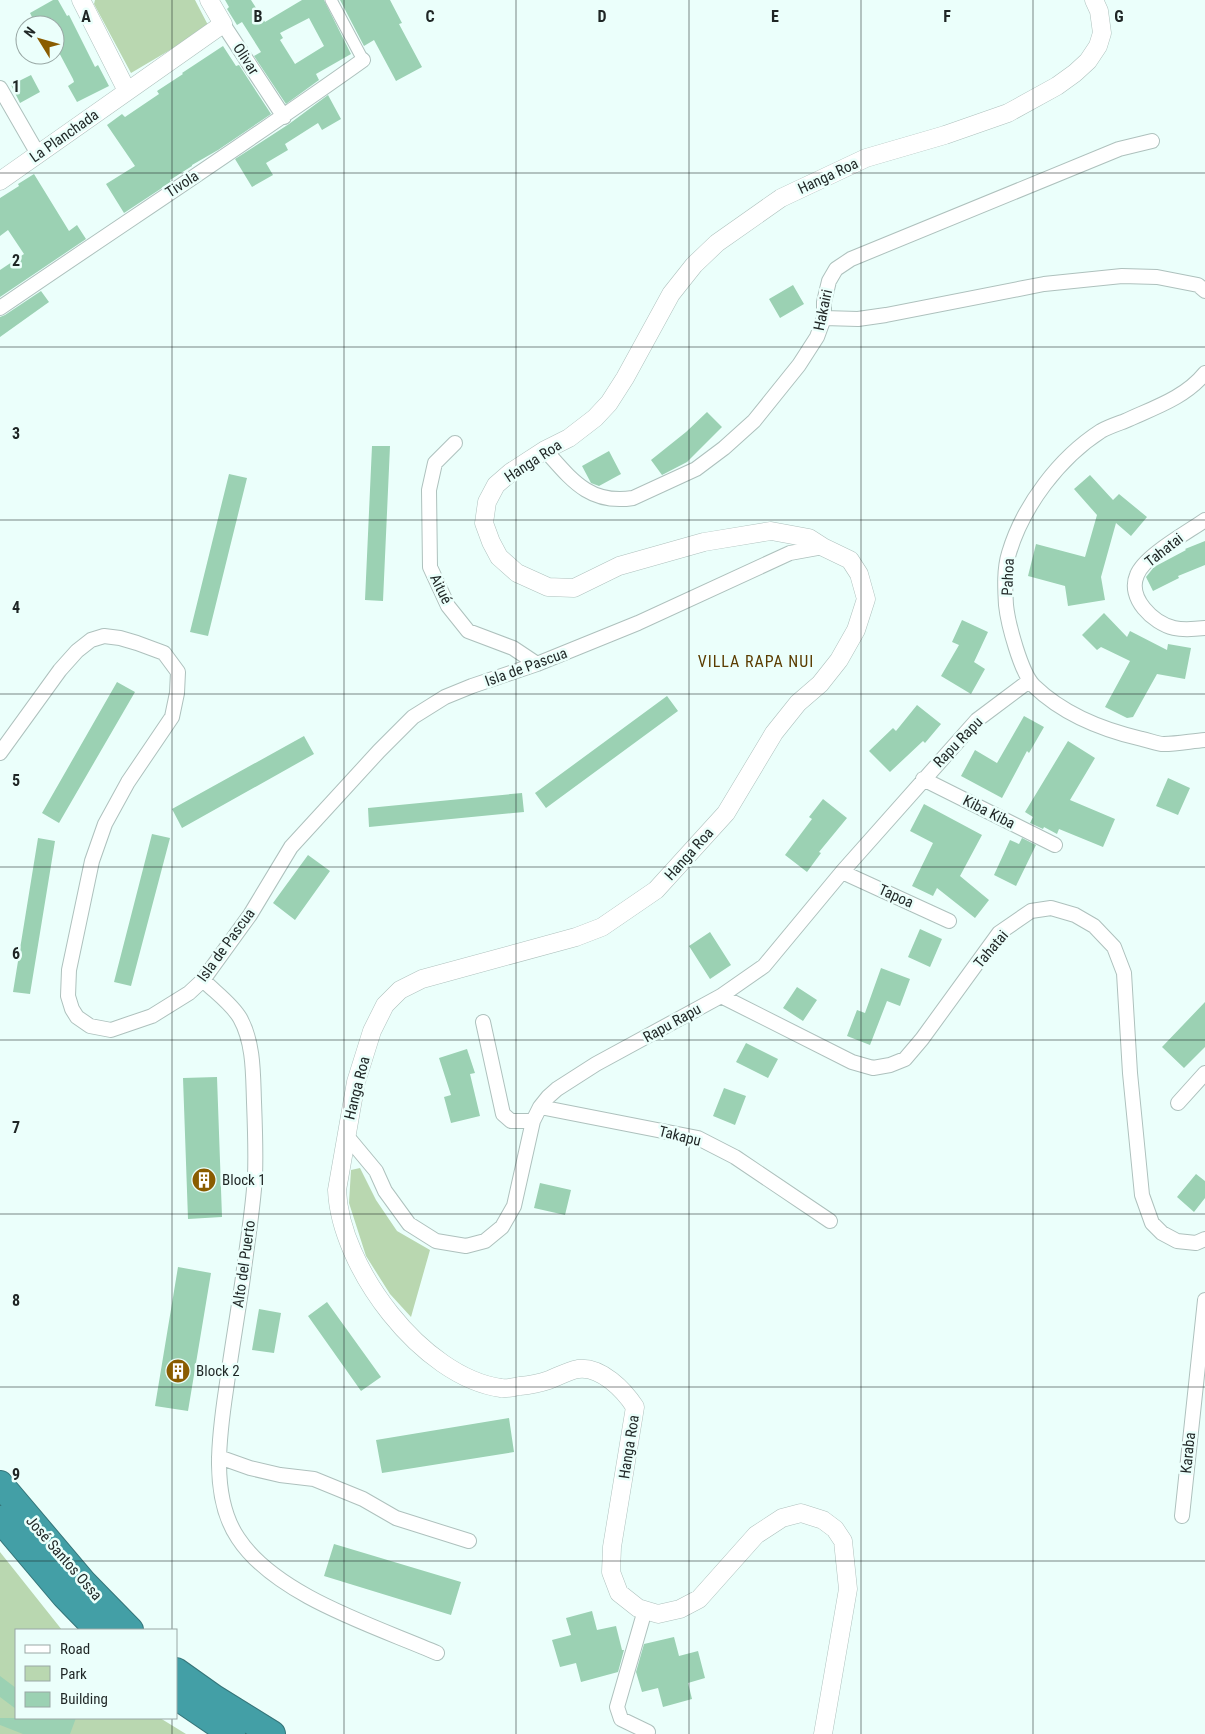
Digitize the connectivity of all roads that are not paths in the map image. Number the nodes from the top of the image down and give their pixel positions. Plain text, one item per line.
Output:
1 (81, 0) edge
2 (209, 0) edge
3 (331, 0) edge
4 (1094, 0) edge
5 (223, 24) junction
6 (363, 60) joint
7 (0, 88) edge
8 (127, 91) junction
9 (284, 117) junction
10 (1152, 141) dead end
11 (38, 154) junction
12 (0, 181) edge
13 (1205, 291) edge
14 (0, 308) edge
15 (824, 318) junction
16 (1205, 373) edge
17 (455, 443) dead end
18 (545, 450) junction
19 (1205, 520) edge
20 (823, 547) junction
21 (1205, 628) edge
22 (537, 664) junction
23 (1029, 681) junction
24 (1205, 740) edge
25 (0, 753) edge
26 (923, 779) junction
27 (1055, 846) dead end
28 (842, 872) junction
29 (949, 921) dead end
30 (203, 980) junction
31 (721, 996) junction
32 (483, 1022) dead end
33 (1205, 1073) edge
34 (1178, 1103) dead end
35 (540, 1107) junction
36 (533, 1121) junction
37 (346, 1135) junction
38 (830, 1221) dead end
39 (1205, 1239) edge
40 (1205, 1300) edge
41 (219, 1457) junction
42 (0, 1484) edge
43 (1182, 1516) dead end
44 (0, 1519) edge
45 (469, 1541) dead end
46 (645, 1610) junction
47 (97, 1629) edge
48 (129, 1629) edge
49 (437, 1654) dead end
50 (178, 1672) edge
51 (178, 1697) edge
52 (648, 1732) dead end
53 (232, 1734) edge
54 (272, 1734) edge
55 (823, 1734) edge

1 - 8 street
2 - 5 street, Olivar
3 - 6 street
4 - 18 street, Hanga Roa
5 - 8 street, La Planchada
5 - 9 street, Olivar
6 - 9 street, Tivola
7 - 11 street
8 - 11 street, La Planchada
9 - 14 street, Tivola
10 - 15 street, Hakairi
11 - 12 street, La Planchada
13 - 15 street
15 - 18 street, Hakairi
16 - 23 street, Pahoa
17 - 22 street, Aitué
18 - 20 street, Hanga Roa
19 - 21 street, Tahatai
20 - 22 street, Isla de Pascua
20 - 37 street, Hanga Roa
22 - 30 street, Isla de Pascua
23 - 24 street, Pahoa
23 - 26 street, Rapu Rapu
25 - 30 street, Isla de Pascua
26 - 27 street, Kiba Kiba
26 - 28 street, Rapu Rapu
28 - 29 street, Tapoa
28 - 31 street, Rapu Rapu
30 - 41 street, Alto del Puerto
31 - 35 street, Rapu Rapu
31 - 39 street, Tahatai
32 - 36 street
33 - 34 street
35 - 36 street, Rapu Rapu
35 - 38 street, Takapu
36 - 37 street, Rapu Rapu
37 - 46 street, Hanga Roa
40 - 43 street, Karaba
41 - 45 street
41 - 49 street, Alto del Puerto
42 - 48 highway, José Santos Ossa
44 - 47 highway, José Santos Ossa
46 - 52 street
46 - 55 street, Hanga Roa
50 - 54 highway
51 - 53 highway

